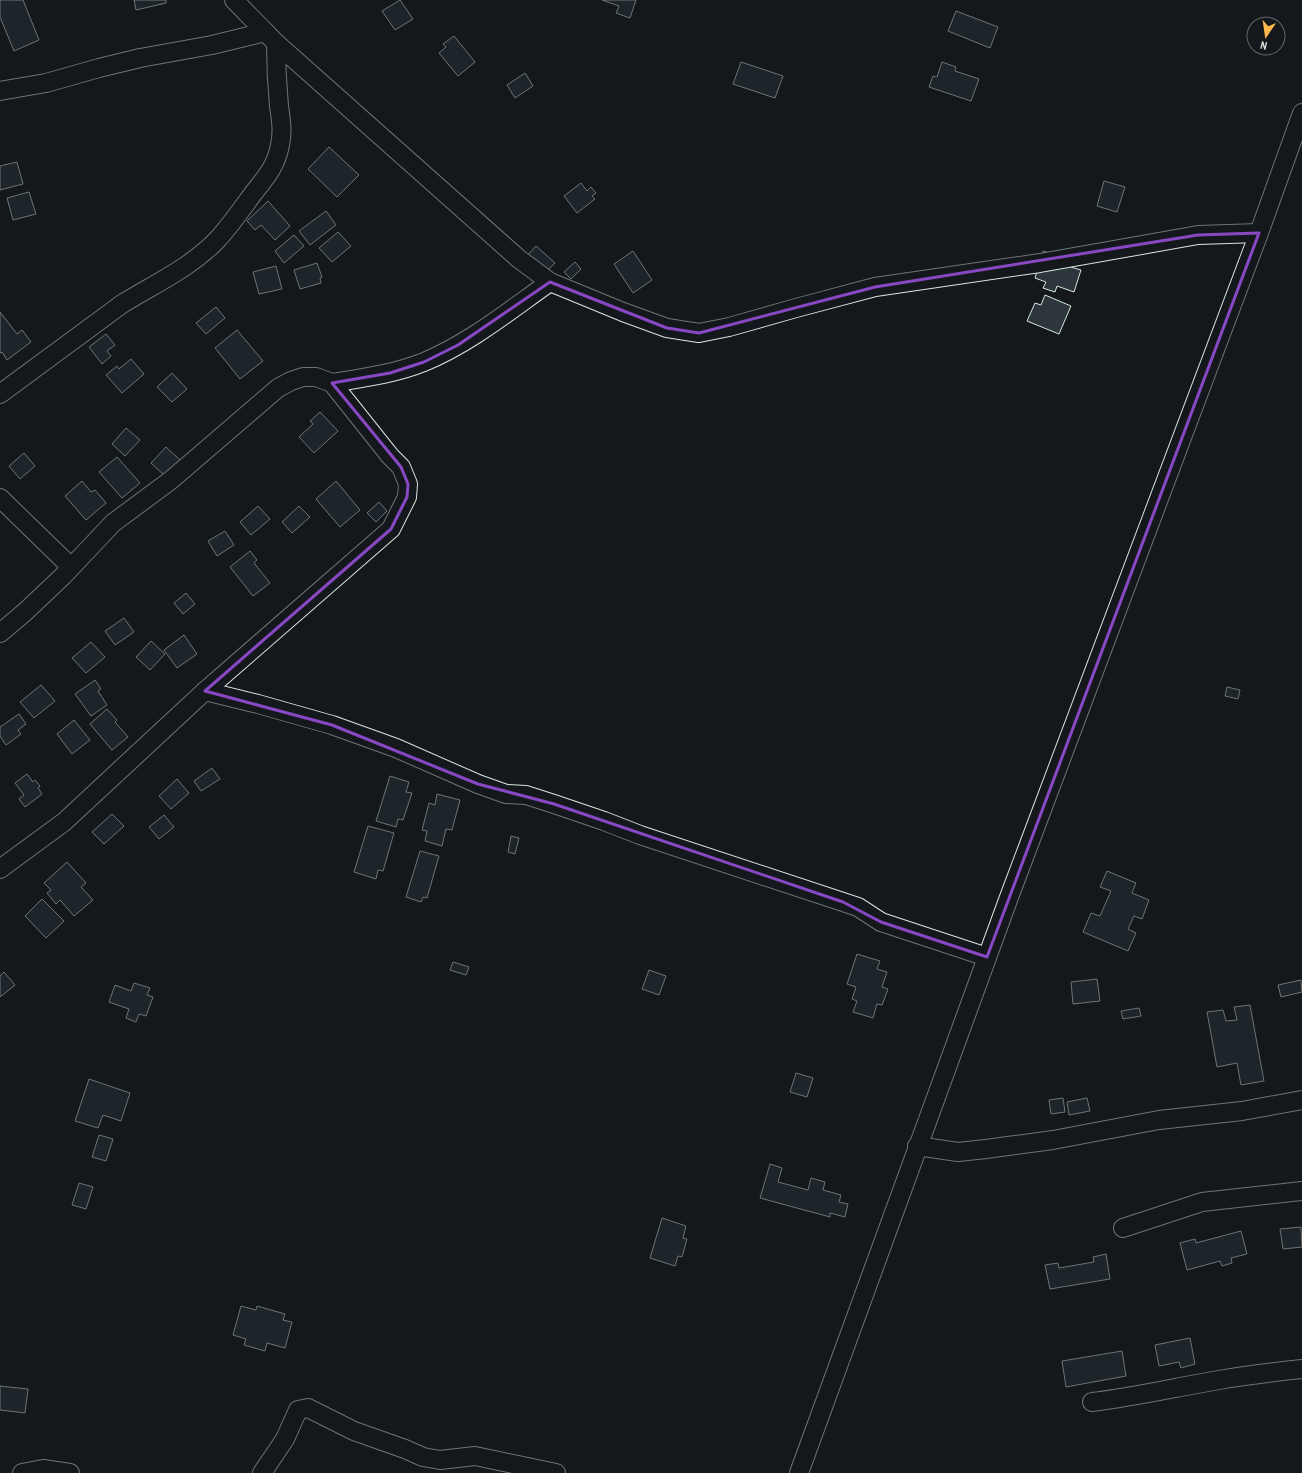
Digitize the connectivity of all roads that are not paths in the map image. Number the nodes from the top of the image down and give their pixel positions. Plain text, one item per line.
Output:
1 (234, 0) edge
2 (270, 37) junction
3 (0, 92) edge
4 (1302, 113) edge
5 (1259, 233) junction
6 (550, 282) junction
7 (332, 383) junction
8 (0, 394) edge
9 (0, 498) edge
10 (71, 566) junction
11 (0, 633) edge
12 (205, 691) junction
13 (2, 862) edge
14 (987, 957) junction
15 (1302, 1100) edge
16 (917, 1146) junction
17 (1302, 1192) edge
18 (1124, 1228) dead end
19 (1302, 1369) edge
20 (1092, 1402) dead end
21 (22, 1473) edge
22 (70, 1473) edge
23 (262, 1473) edge
24 (556, 1473) edge
25 (799, 1473) edge

1 - 2 street
2 - 3 street
2 - 6 street
2 - 8 street
4 - 5 street
5 - 6 street
5 - 14 street
6 - 7 street
7 - 10 street
7 - 12 street
9 - 10 street
10 - 11 street
12 - 13 street
12 - 14 street
14 - 16 street
15 - 16 street
16 - 25 street
17 - 18 street
19 - 20 street
21 - 22 street
23 - 24 street

